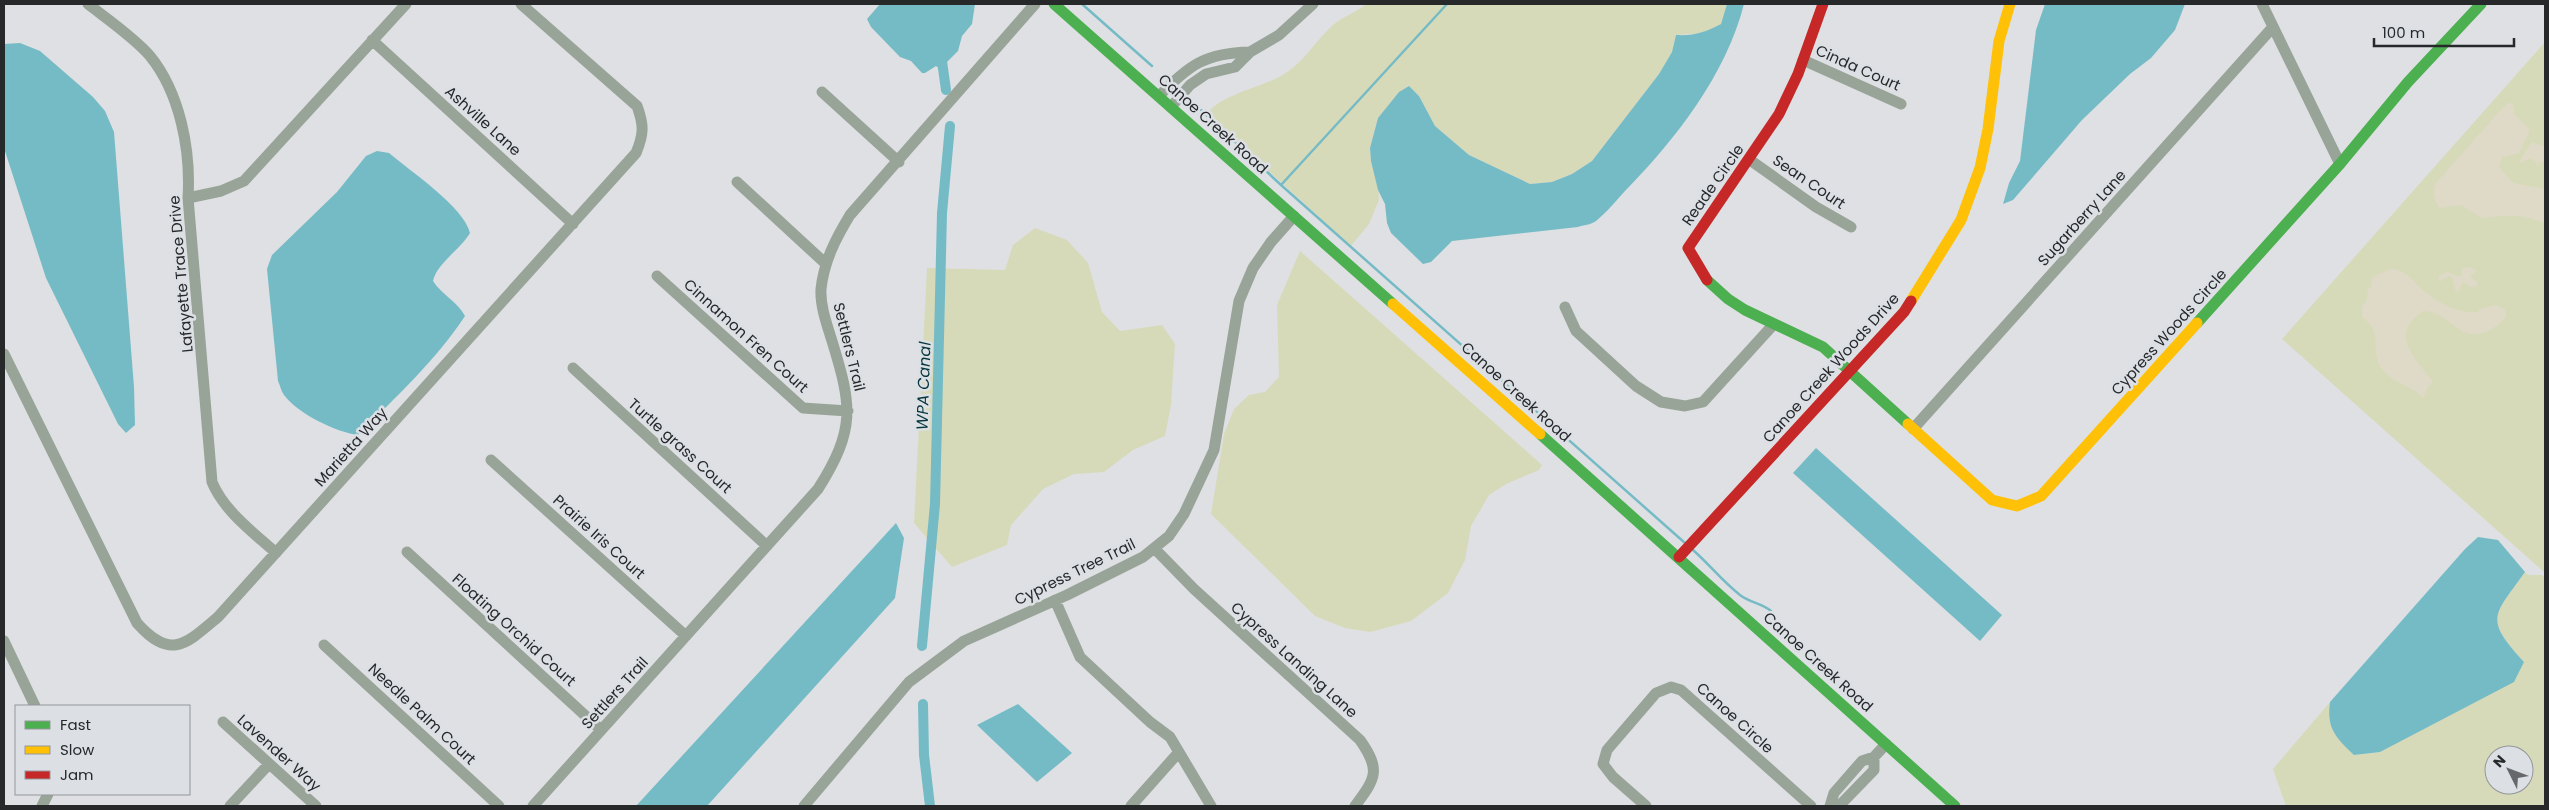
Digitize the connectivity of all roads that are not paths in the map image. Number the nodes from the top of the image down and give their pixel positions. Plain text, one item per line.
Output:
1 (88, 4) edge
2 (406, 4) edge
3 (521, 4) edge
4 (1035, 4) edge
5 (1054, 4) edge
6 (1313, 4) edge
7 (1823, 4) edge
8 (2010, 4) edge
9 (2262, 4) edge
10 (2481, 4) edge
11 (2273, 27) junction
12 (372, 40) junction
13 (1250, 52) junction
14 (1803, 60) junction
15 (822, 92) dead end
16 (1159, 96) junction
17 (1901, 104) dead end
18 (1171, 107) junction
19 (1750, 160) junction
20 (899, 162) junction
21 (2340, 164) junction
22 (737, 182) dead end
23 (188, 198) junction
24 (1294, 216) junction
25 (573, 224) junction
26 (1851, 227) dead end
27 (826, 264) junction
28 (658, 276) dead end
29 (1565, 307) dead end
30 (1773, 325) junction
31 (4, 354) edge
32 (573, 368) dead end
33 (1851, 371) junction
34 (848, 411) junction
35 (1913, 429) junction
36 (492, 460) dead end
37 (767, 546) junction
38 (1154, 548) junction
39 (406, 552) dead end
40 (276, 553) junction
41 (1680, 557) junction
42 (1055, 600) junction
43 (686, 636) junction
44 (4, 641) edge
45 (324, 645) dead end
46 (35, 705) edge
47 (223, 722) dead end
48 (601, 730) junction
49 (1886, 744) junction
50 (1180, 752) junction
51 (268, 764) junction
52 (230, 806) edge
53 (316, 806) edge
54 (499, 806) edge
55 (533, 806) edge
56 (805, 806) edge
57 (1131, 806) edge
58 (1211, 806) edge
59 (1355, 806) edge
60 (1646, 806) edge
61 (1811, 806) edge
62 (1831, 806) edge
63 (1955, 806) edge

1 - 23 street, Lafayette Trace Drive
2 - 12 street
3 - 25 street, Marietta Way
4 - 20 street, Settlers Trail
5 - 16 street, Canoe Creek Road
6 - 13 street
7 - 14 street, Reade Circle
8 - 33 street, Canoe Creek Woods Drive
9 - 11 street
10 - 21 street, Cypress Woods Circle
11 - 21 street
11 - 35 street, Sugarberry Lane
12 - 23 street
12 - 25 street, Ashville Lane
13 - 16 street
13 - 18 street
14 - 17 street, Cinda Court
14 - 19 street, Reade Circle
15 - 20 street
16 - 18 street, Canoe Creek Road
18 - 24 street, Canoe Creek Road
19 - 26 street, Sean Court
19 - 30 street, Reade Circle
20 - 27 street, Settlers Trail
21 - 35 street, Cypress Woods Circle
22 - 27 street
23 - 40 street, Lafayette Trace Drive
24 - 38 street, Cypress Tree Trail
24 - 41 street, Canoe Creek Road
25 - 40 street, Marietta Way
27 - 34 street, Settlers Trail
28 - 34 street, Cinnamon Fren Court
29 - 30 street
30 - 33 street, Reade Circle
31 - 40 street, Marietta Way
32 - 37 street, Turtle grass Court
33 - 35 street, Cypress Woods Circle
33 - 41 street, Canoe Creek Woods Drive
34 - 37 street, Settlers Trail
36 - 43 street, Prairie Iris Court
37 - 43 street, Settlers Trail
38 - 42 street, Cypress Tree Trail
38 - 59 street, Cypress Landing Lane
39 - 48 street, Floating Orchid Court
41 - 49 street, Canoe Creek Road
42 - 50 street
42 - 56 street, Cypress Tree Trail
43 - 48 street, Settlers Trail
44 - 46 street
45 - 54 street, Needle Palm Court
47 - 51 street, Lavender Way
48 - 55 street, Settlers Trail
49 - 62 street
49 - 63 street, Canoe Creek Road
50 - 57 street
50 - 58 street
51 - 52 street
51 - 53 street, Lavender Way
60 - 61 street, Canoe Circle

